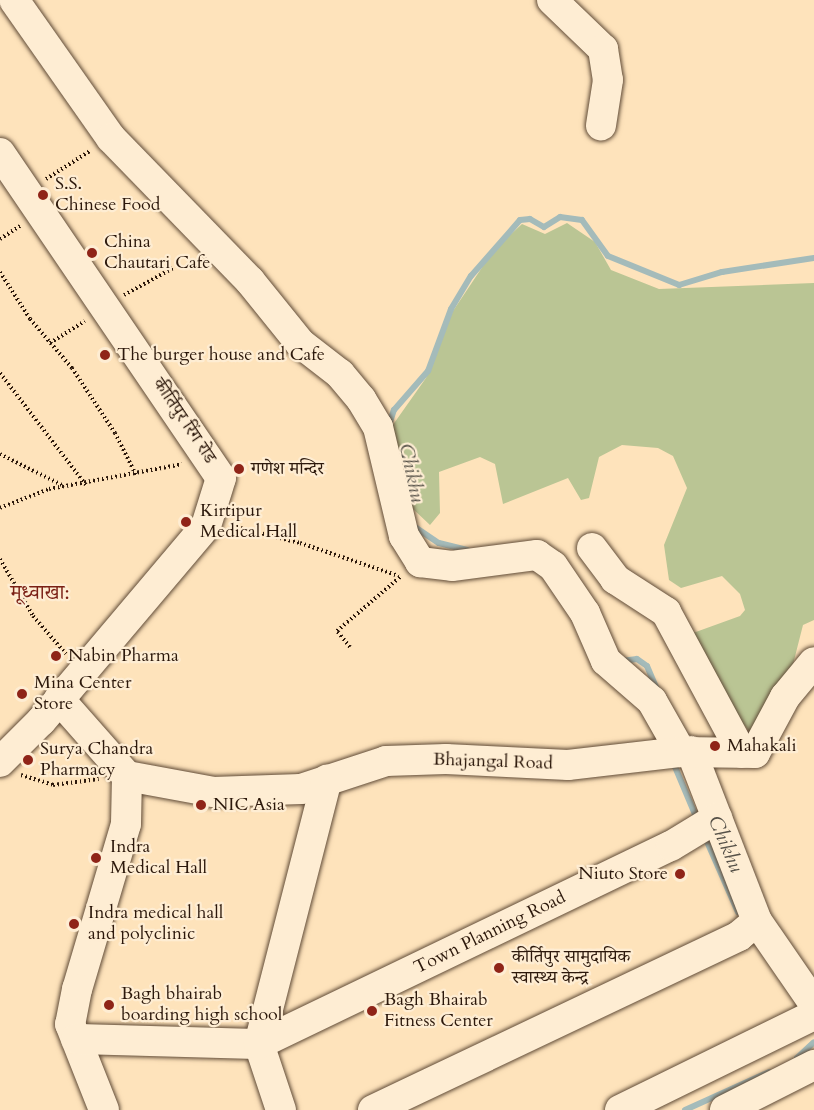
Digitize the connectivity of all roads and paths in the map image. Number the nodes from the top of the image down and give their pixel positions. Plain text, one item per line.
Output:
1 (14, 0) edge
2 (552, 0) edge
3 (601, 125) dead end
4 (111, 138) junction
5 (0, 153) edge
6 (27, 191) junction
7 (173, 268) dead end
8 (0, 272) edge
9 (106, 307) junction
10 (50, 343) junction
11 (0, 373) edge
12 (0, 454) edge
13 (209, 456) junction
14 (136, 475) junction
15 (86, 484) junction
16 (66, 487) junction
17 (0, 508) edge
18 (208, 519) junction
19 (592, 548) dead end
20 (0, 559) edge
21 (410, 569) junction
22 (350, 647) dead end
23 (814, 662) edge
24 (80, 671) junction
25 (60, 699) junction
26 (686, 752) junction
27 (742, 753) junction
28 (5, 767) edge
29 (127, 776) junction
30 (327, 780) junction
31 (717, 818) junction
32 (757, 921) junction
33 (814, 1004) edge
34 (814, 1016) edge
35 (76, 1040) junction
36 (259, 1044) junction
37 (814, 1065) edge
38 (104, 1110) edge
39 (281, 1110) edge
40 (373, 1110) edge
41 (620, 1110) edge
42 (725, 1110) edge

1 - 4 street
2 - 3 street
4 - 6 path
4 - 21 street
5 - 6 street, कीर्तिपुर रिंग रोड
6 - 9 street, कीर्तिपुर रिंग रोड
7 - 9 path
8 - 10 path
9 - 10 path
9 - 13 street, कीर्तिपुर रिंग रोड
10 - 14 path
11 - 15 path
12 - 16 path
13 - 14 path
13 - 18 street, कीर्तिपुर रिंग रोड
14 - 15 path
15 - 16 path
16 - 17 path
18 - 21 path
18 - 24 street, कीर्तिपुर रिंग रोड
19 - 27 street
20 - 24 path
21 - 22 path
21 - 26 street
23 - 27 street
24 - 25 street, कीर्तिपुर रिंग रोड
25 - 28 street, कीर्तिपुर रिंग रोड
25 - 29 street
26 - 27 street, Bhajangal Road
26 - 30 street, Bhajangal Road
26 - 31 street
28 - 29 path
29 - 30 street, Bhajangal Road
29 - 35 street
30 - 36 street
31 - 32 street
31 - 36 street, Town Planning Road
32 - 33 street
32 - 40 street
34 - 41 street
35 - 36 street
35 - 38 street
36 - 39 street
37 - 42 street

